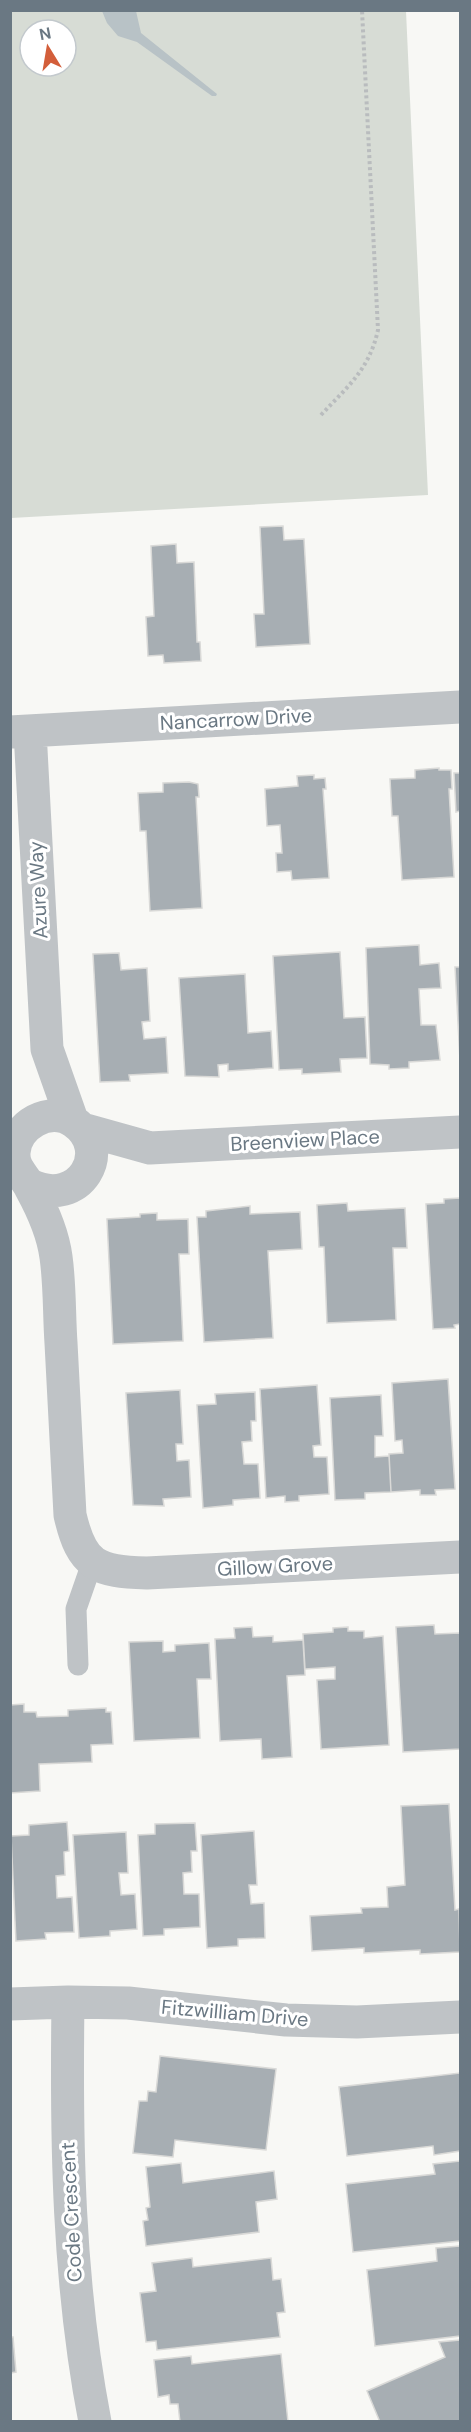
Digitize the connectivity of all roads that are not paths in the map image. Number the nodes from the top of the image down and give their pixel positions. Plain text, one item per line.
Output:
1 (460, 707) edge
2 (20, 731) edge
3 (47, 1049) junction
4 (77, 1124) junction
5 (460, 1132) edge
6 (18, 1136) edge
7 (150, 1148) junction
8 (21, 1178) edge
9 (81, 1180) junction
10 (56, 1255) junction
11 (460, 1557) edge
12 (92, 1563) junction
13 (78, 1665) dead end
14 (68, 2002) junction
15 (10, 2004) edge
16 (460, 2017) edge
17 (95, 2421) edge

1 - 2 street, Nancarrow Drive
2 - 3 street, Azure Way
3 - 4 street, Azure Way
3 - 6 street, Azure Way
4 - 6 street
4 - 7 street, Breenview Place
4 - 9 street
5 - 7 street, Breenview Place
6 - 8 street
7 - 9 street, Breenview Place
8 - 9 street
8 - 10 street
9 - 10 street
10 - 12 street
11 - 12 street, Gillow Grove
12 - 13 lane
14 - 15 street, Fitzwilliam Drive
14 - 16 street, Fitzwilliam Drive
14 - 17 street, Code Crescent

